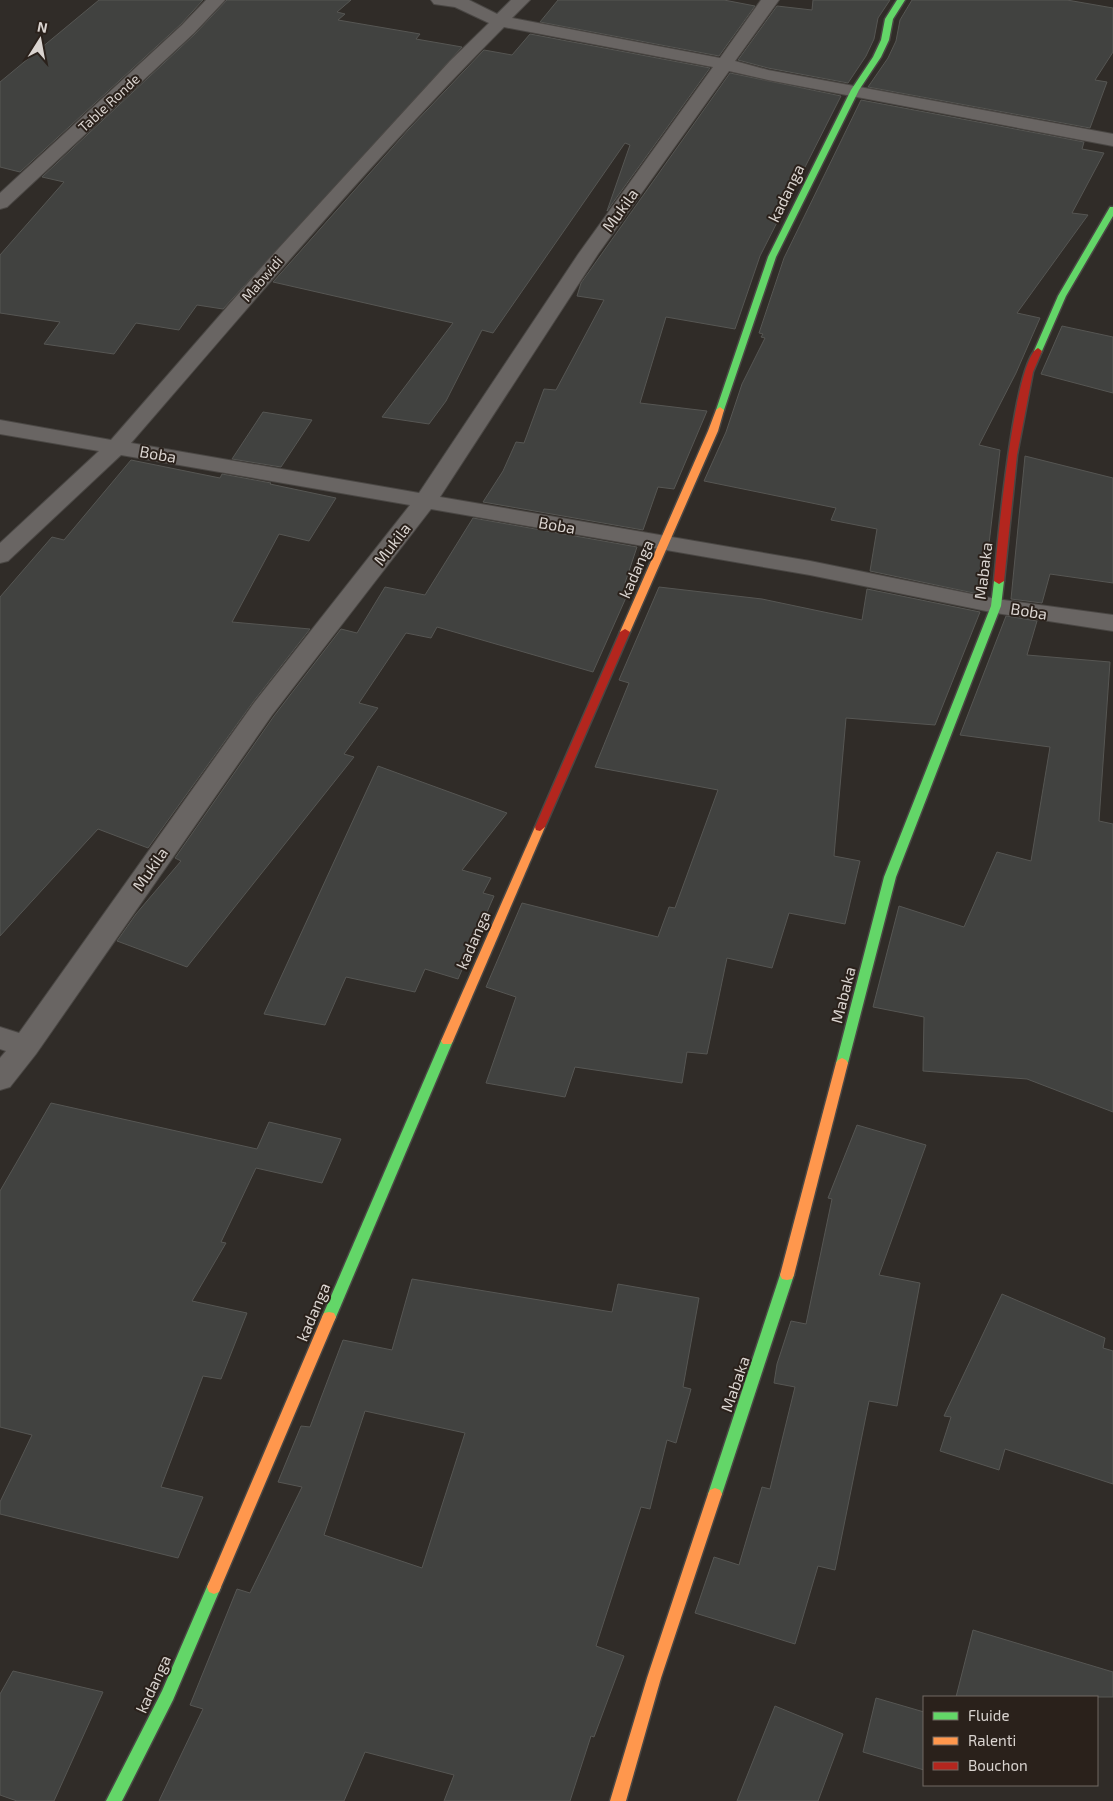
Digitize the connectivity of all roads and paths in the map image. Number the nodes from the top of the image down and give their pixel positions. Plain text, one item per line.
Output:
1 (216, 0) edge
2 (440, 0) edge
3 (521, 0) edge
4 (770, 0) edge
5 (900, 0) edge
6 (499, 21) junction
7 (724, 64) junction
8 (855, 90) junction
9 (1113, 140) edge
10 (0, 204) edge
11 (1113, 209) edge
12 (0, 427) edge
13 (116, 447) junction
14 (424, 502) junction
15 (665, 543) junction
16 (0, 556) edge
17 (996, 606) junction
18 (1113, 624) edge
19 (13, 1042) edge
20 (0, 1078) edge
21 (114, 1801) edge
22 (618, 1801) edge

1 - 10 street, Table Ronde
2 - 6 street
3 - 6 street, Mabwidi
4 - 7 street, Mukila
5 - 8 street, kadanga
6 - 7 street
6 - 13 street, Mabwidi
7 - 8 street
7 - 14 street, Mukila
8 - 9 street
8 - 15 street, kadanga
11 - 17 street, Mabaka
12 - 13 street, Boba
13 - 14 street, Boba
13 - 16 street, Mabwidi
14 - 15 street, Boba
14 - 19 street, Mukila
15 - 17 street, Boba
15 - 21 street, kadanga
17 - 18 street, Boba
17 - 22 street, Mabaka
19 - 20 street, Mukila

